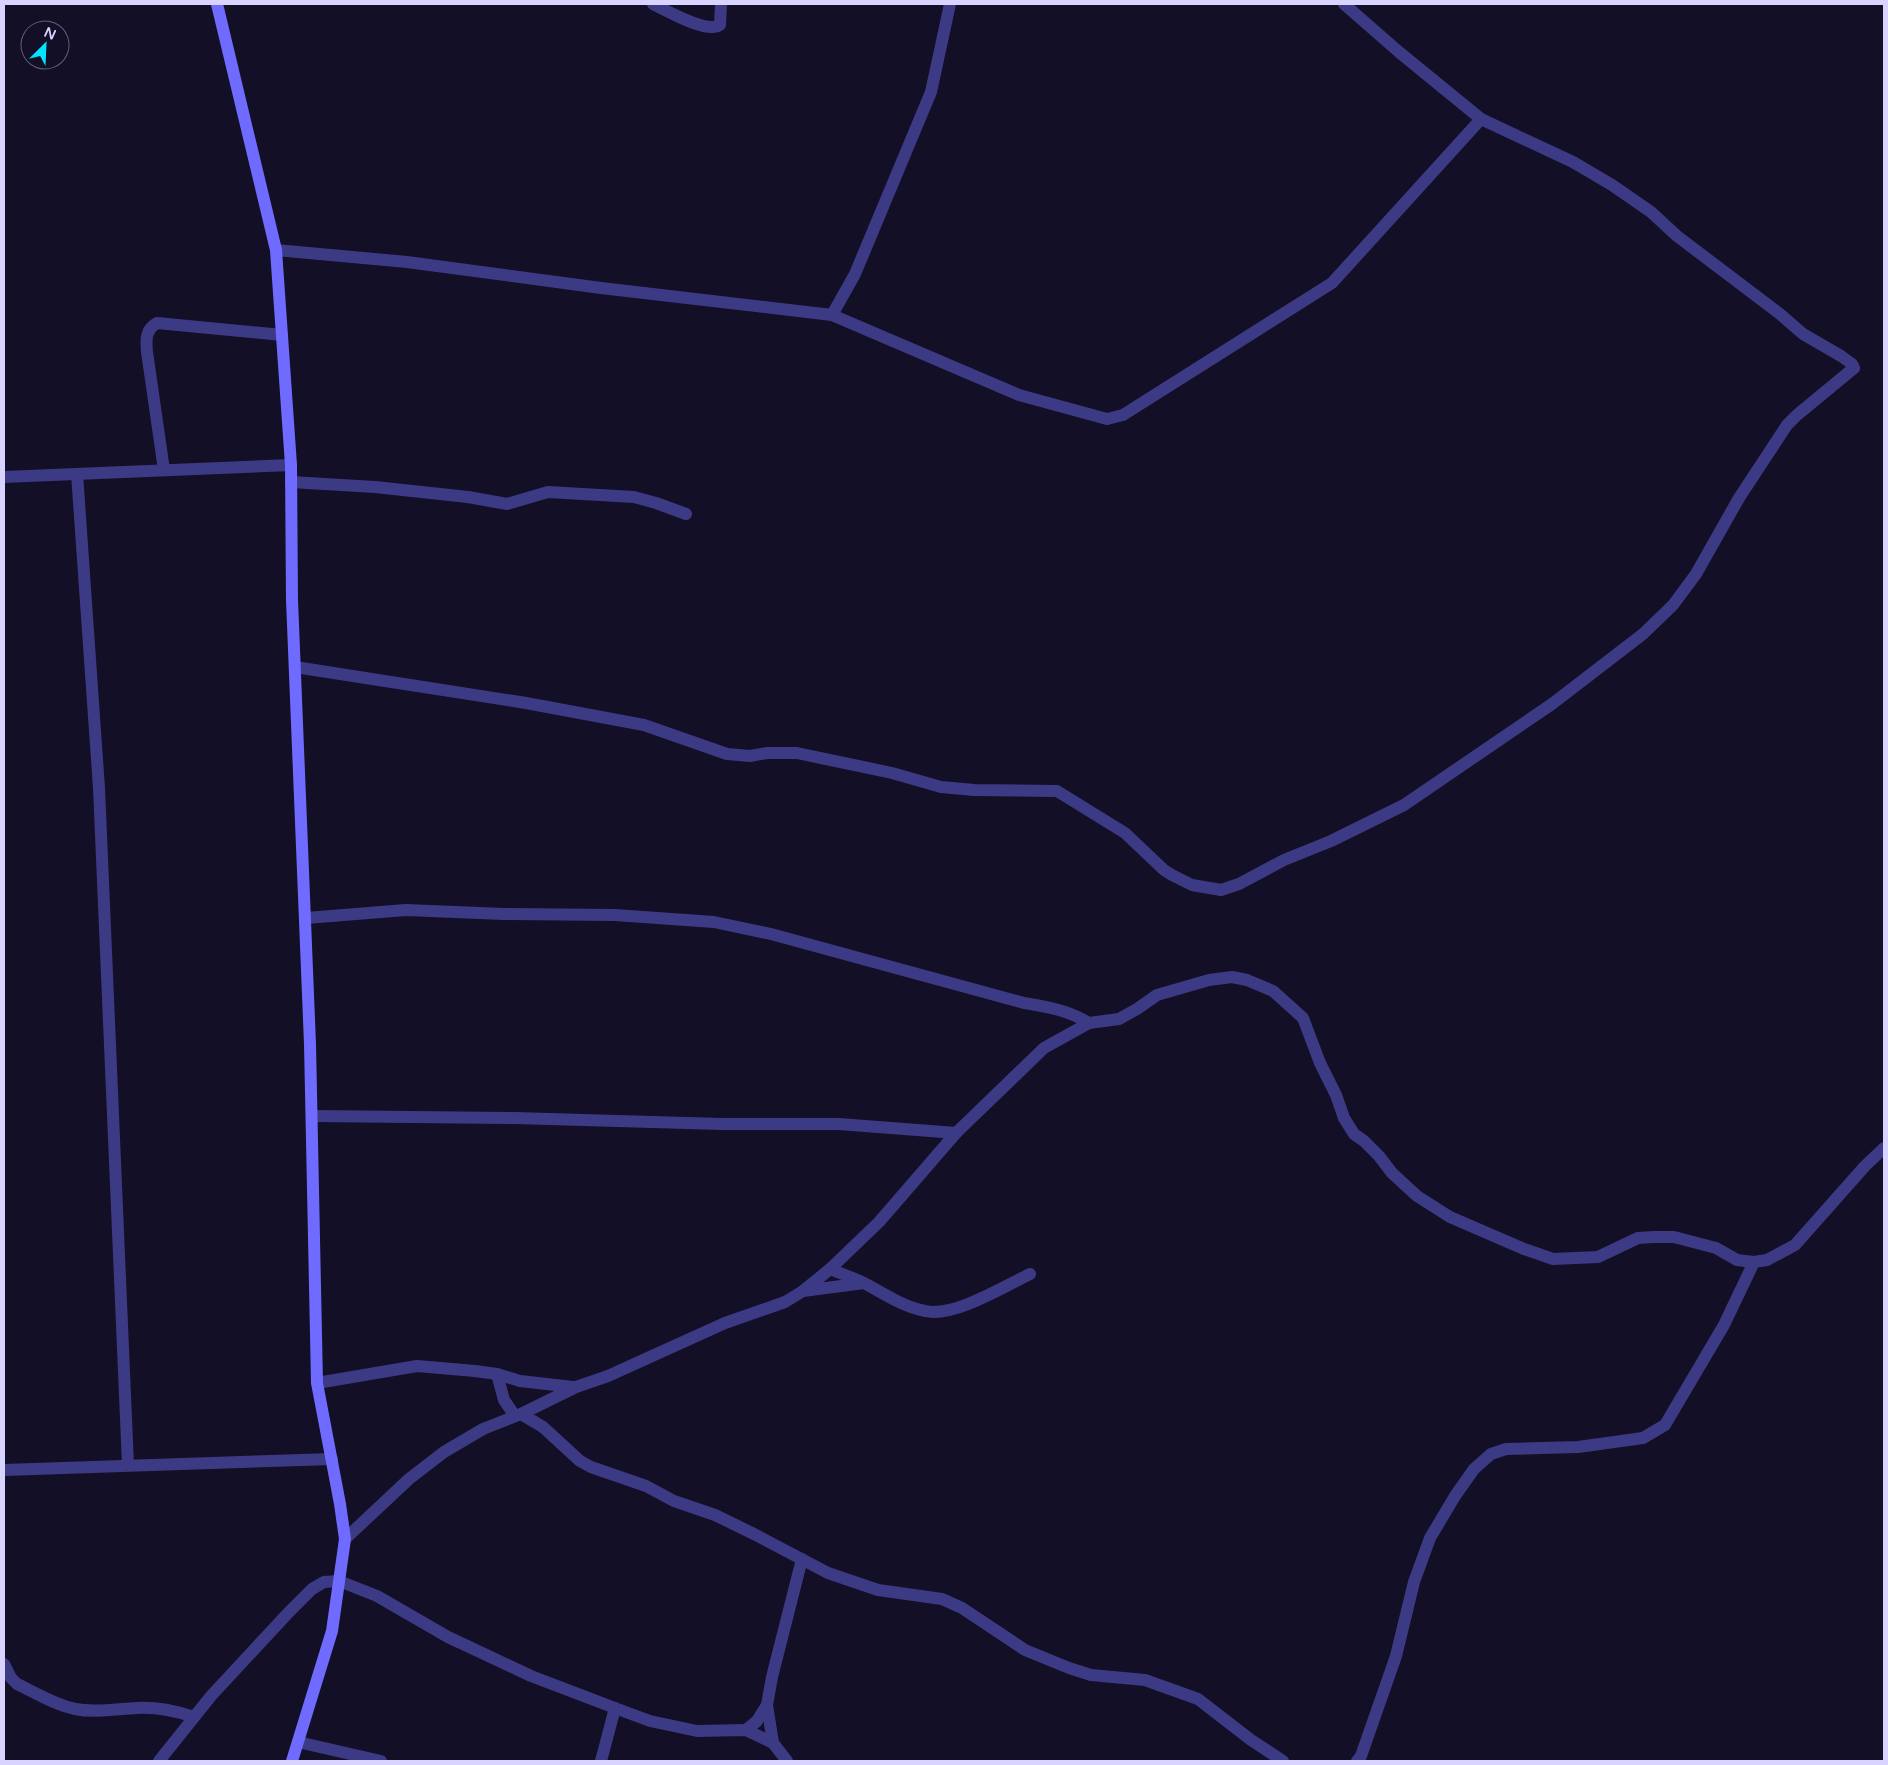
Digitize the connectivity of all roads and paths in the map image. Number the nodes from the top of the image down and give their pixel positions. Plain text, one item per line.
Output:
1 (217, 4) edge
2 (653, 4) edge
3 (721, 4) edge
4 (950, 4) edge
5 (1344, 4) edge
6 (1481, 119) junction
7 (276, 250) junction
8 (832, 315) junction
9 (282, 335) junction
10 (291, 465) junction
11 (164, 470) junction
12 (77, 474) junction
13 (4, 477) edge
14 (291, 482) junction
15 (686, 514) dead end
16 (295, 667) junction
17 (306, 918) junction
18 (1088, 1023) junction
19 (312, 1116) junction
20 (956, 1133) junction
21 (1884, 1148) edge
22 (1754, 1262) junction
23 (830, 1269) junction
24 (1030, 1274) dead end
25 (864, 1283) junction
26 (803, 1291) junction
27 (497, 1374) junction
28 (317, 1383) junction
29 (576, 1387) junction
30 (518, 1415) junction
31 (332, 1459) junction
32 (128, 1465) junction
33 (4, 1470) edge
34 (344, 1539) junction
35 (802, 1559) junction
36 (339, 1581) junction
37 (4, 1664) edge
38 (768, 1706) junction
39 (615, 1708) junction
40 (194, 1717) junction
41 (746, 1730) junction
42 (298, 1742) junction
43 (773, 1744) junction
44 (159, 1761) edge
45 (292, 1761) edge
46 (380, 1761) edge
47 (600, 1761) edge
48 (787, 1761) edge
49 (1283, 1761) edge
50 (1357, 1761) edge

1 - 7 street
2 - 3 street
4 - 8 street
5 - 6 street
6 - 8 street
6 - 16 street
7 - 8 street
7 - 9 street
9 - 10 street
9 - 11 street
10 - 11 street
10 - 14 street
11 - 12 street
12 - 13 street
12 - 32 street
14 - 15 street
14 - 16 street
16 - 17 street
17 - 18 street
17 - 19 street
18 - 20 street
18 - 22 street
19 - 20 street
19 - 28 street
20 - 23 street
21 - 22 street
22 - 50 street
23 - 25 street
23 - 26 street
24 - 25 street
25 - 26 street
26 - 29 street
27 - 28 street
27 - 29 street
27 - 30 street
28 - 31 street
29 - 30 street
30 - 34 street
30 - 35 street
31 - 32 street
31 - 34 street
32 - 33 street
34 - 36 street
35 - 38 street
35 - 49 street
36 - 39 street
36 - 40 street
36 - 42 street
37 - 40 street
38 - 41 street
38 - 43 street
39 - 41 street
39 - 47 street
40 - 44 street
41 - 43 street
42 - 45 street
42 - 46 street
43 - 48 street

